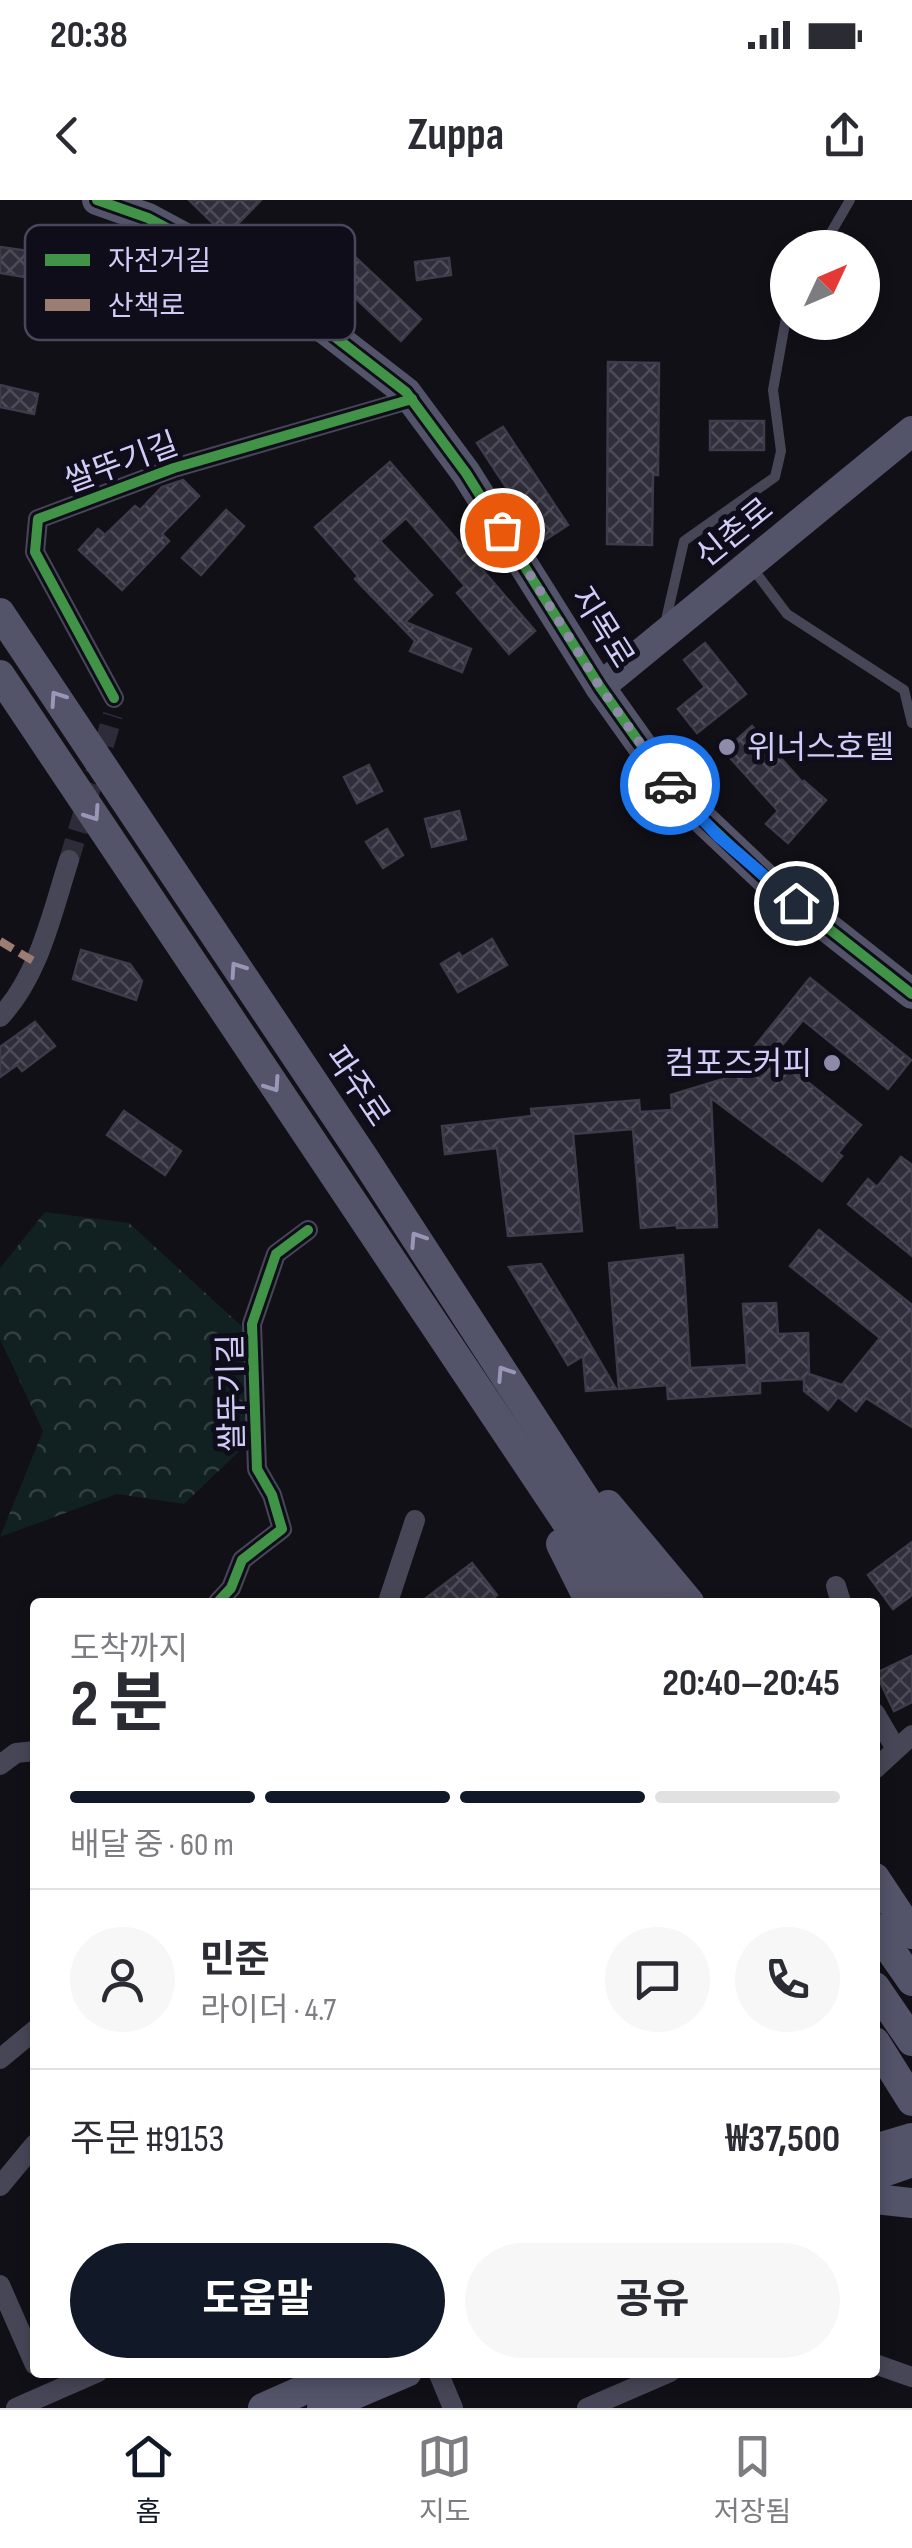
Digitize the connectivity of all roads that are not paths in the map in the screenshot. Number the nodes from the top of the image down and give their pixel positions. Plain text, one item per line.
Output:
1 (97, 200) edge
2 (850, 200) edge
3 (161, 225) edge
4 (832, 230) edge
5 (339, 340) edge
6 (782, 340) edge
7 (412, 399) junction
8 (912, 431) edge
9 (749, 564) junction
10 (0, 614) edge
11 (662, 636) junction
12 (0, 675) edge
13 (600, 687) junction
14 (114, 706) tunnel mouth
15 (912, 722) edge
16 (69, 860) tunnel mouth
17 (912, 994) edge
18 (0, 1018) edge
19 (308, 1230) dead end
20 (530, 1414) junction
21 (514, 1447) junction
22 (415, 1520) dead end
23 (222, 1598) edge
24 (389, 1598) edge
25 (588, 1598) edge
26 (617, 1598) edge
27 (649, 1598) edge
28 (686, 1598) edge
29 (880, 1722) edge
30 (912, 1735) edge
31 (896, 1749) junction
32 (30, 1752) edge
33 (880, 1764) edge
34 (0, 1765) edge
35 (880, 1886) edge
36 (912, 1934) edge
37 (880, 1935) edge
38 (912, 1982) edge
39 (880, 1994) edge
40 (30, 2034) edge
41 (912, 2041) edge
42 (880, 2050) edge
43 (0, 2058) edge
44 (912, 2101) edge
45 (912, 2138) edge
46 (880, 2148) edge
47 (30, 2150) edge
48 (912, 2162) edge
49 (880, 2173) edge
50 (0, 2186) edge
51 (880, 2199) edge
52 (912, 2203) edge
53 (0, 2286) edge
54 (30, 2354) edge
55 (880, 2366) edge
56 (912, 2377) edge
57 (41, 2378) edge
58 (84, 2378) edge
59 (330, 2378) edge
60 (393, 2378) edge
61 (440, 2378) edge
62 (656, 2378) edge
63 (48, 2394) junction
64 (16, 2408) edge
65 (263, 2408) edge
66 (322, 2408) edge
67 (453, 2408) edge
68 (588, 2408) edge

1 - 3 main road, 지목로
2 - 4 lane
5 - 7 main road, 지목로
6 - 11 lane
7 - 13 main road, 지목로
7 - 14 street, 쌀뚜기길
8 - 9 main road, 신촌로
9 - 11 main road, 신촌로
9 - 15 lane
20 -> 10 main road, 파주로
11 - 13 main road, 신촌로
12 -> 21 main road
13 - 17 main road, 지목로
16 - 18 street
19 - 23 street, 쌀뚜기길
20 - 27 main road, 파주로
20 - 28 main road
21 - 25 main road
21 - 26 main road
22 - 24 street
29 - 31 street
30 - 31 street
31 - 33 street
32 - 34 street
35 - 36 main road
37 - 38 main road
39 - 41 main road
40 - 43 street
42 - 44 main road
45 - 46 main road
47 - 50 street
48 - 49 main road
51 - 52 main road
53 - 54 street
55 - 56 street
57 - 63 street
58 - 63 street
59 - 65 main road
60 - 66 main road
61 - 67 street
62 - 68 street
63 - 64 street

